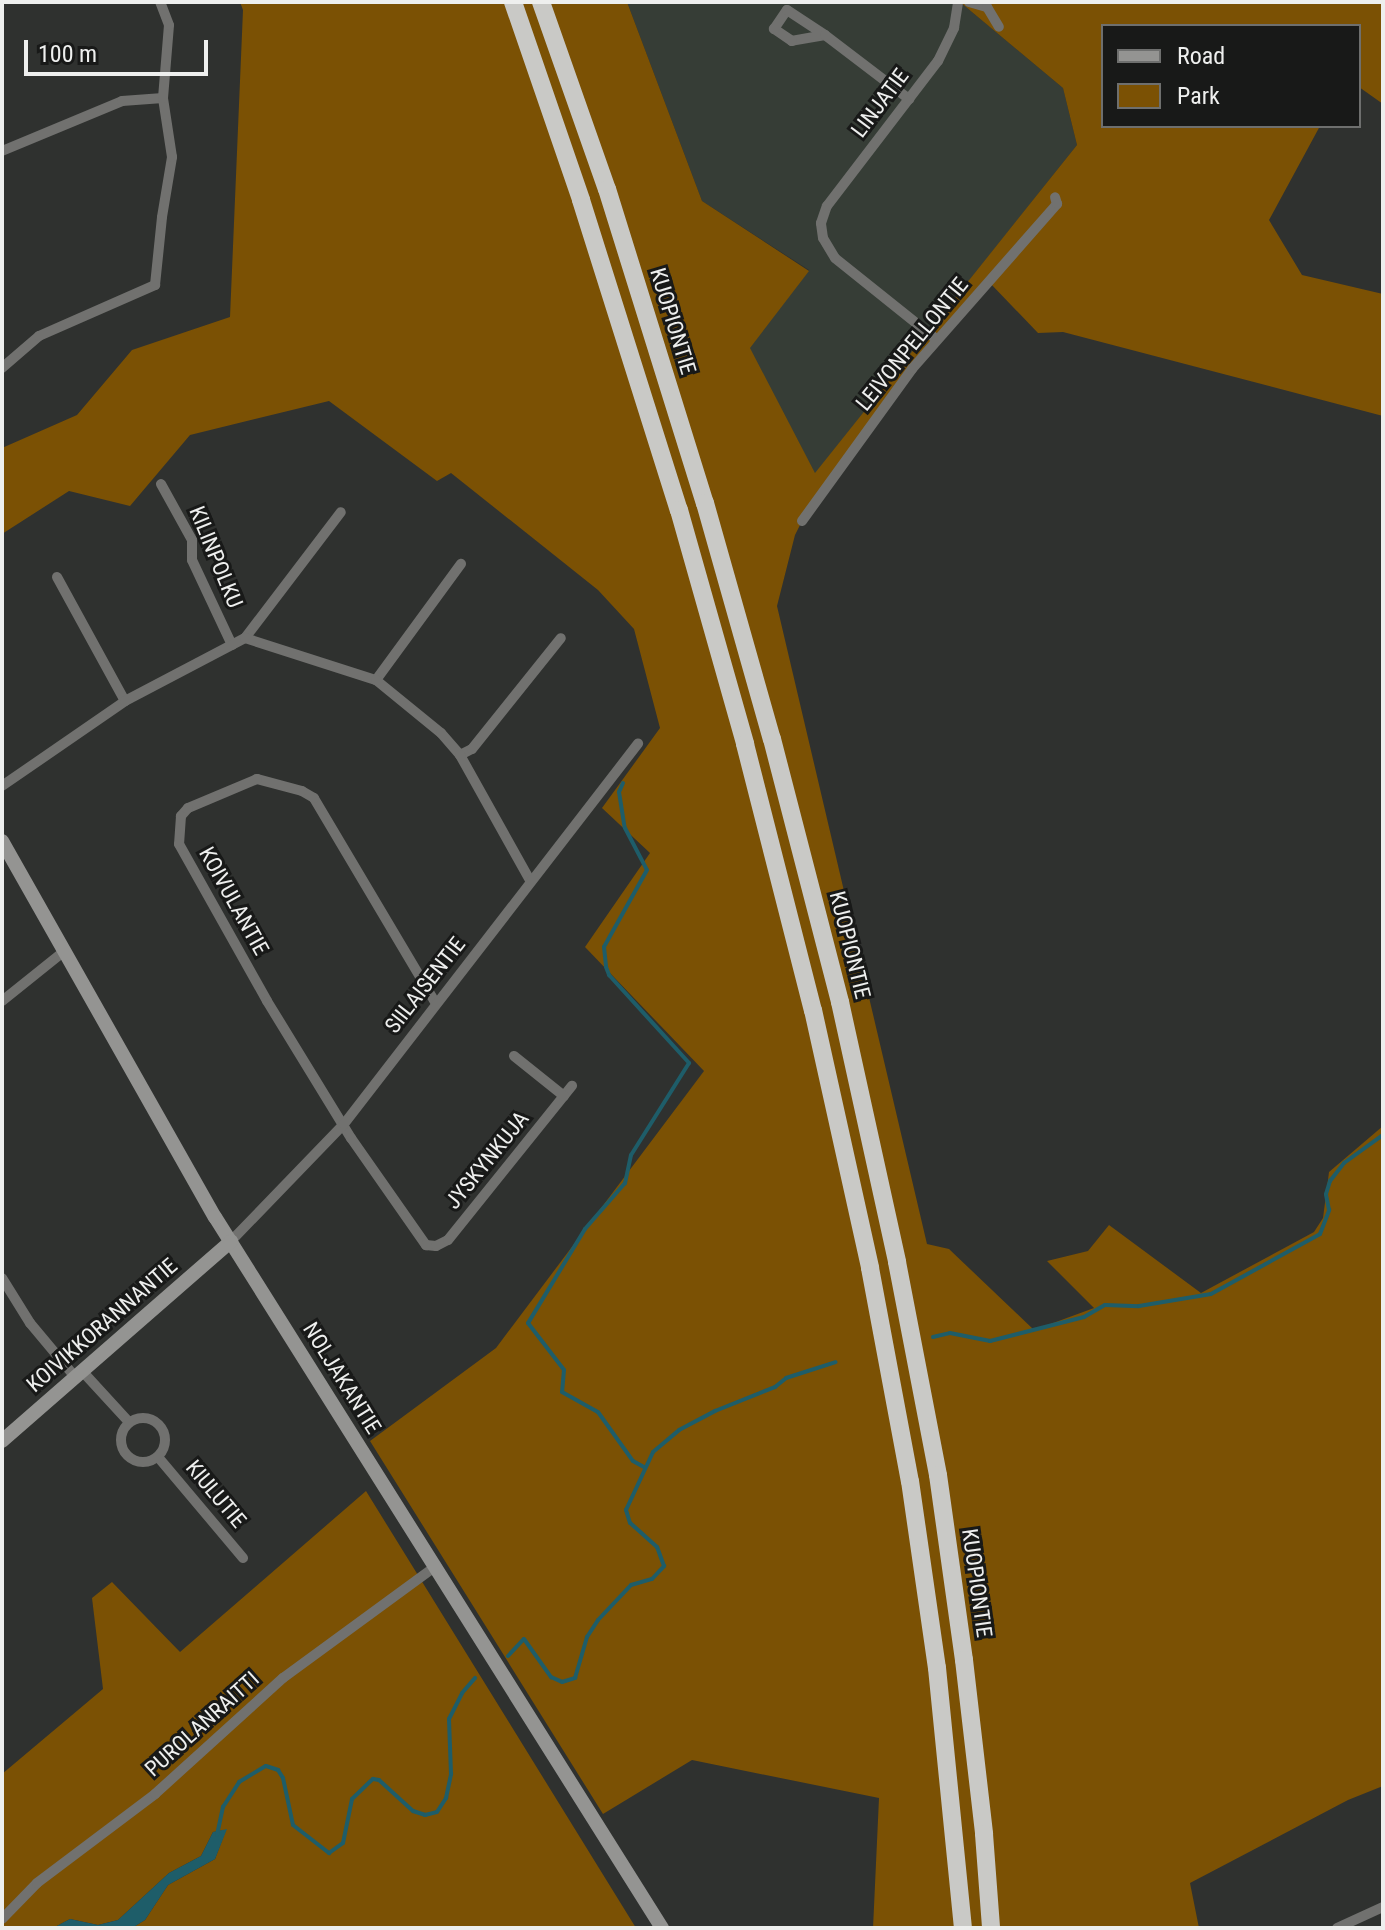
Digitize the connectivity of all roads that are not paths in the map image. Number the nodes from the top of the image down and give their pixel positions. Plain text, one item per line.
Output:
1 (160, 2) edge
2 (513, 2) edge
3 (541, 2) edge
4 (958, 2) edge
5 (969, 2) edge
6 (999, 27) dead end
7 (825, 35) dead end
8 (163, 98) junction
9 (909, 99) junction
10 (2, 151) edge
11 (1055, 197) dead end
12 (936, 339) junction
13 (2, 368) edge
14 (161, 484) dead end
15 (341, 512) dead end
16 (802, 521) dead end
17 (461, 564) dead end
18 (57, 577) dead end
19 (245, 638) junction
20 (561, 638) dead end
21 (232, 645) junction
22 (376, 680) junction
23 (125, 701) junction
24 (638, 743) dead end
25 (460, 755) junction
26 (2, 786) edge
27 (2, 841) edge
28 (530, 880) junction
29 (62, 953) junction
30 (2, 1001) edge
31 (435, 1002) junction
32 (514, 1056) dead end
33 (572, 1086) dead end
34 (564, 1096) junction
35 (344, 1124) junction
36 (231, 1241) junction
37 (2, 1278) edge
38 (80, 1375) junction
39 (129, 1422) junction
40 (2, 1441) edge
41 (158, 1457) junction
42 (243, 1558) dead end
43 (436, 1566) junction
44 (1383, 1907) edge
45 (2, 1919) edge
46 (662, 1928) edge
47 (963, 1928) edge
48 (991, 1928) edge
49 (1337, 1928) edge

1 - 8 street
2 - 47 highway
3 - 48 highway, KUOPIONTIE
4 - 9 street, LINJATIE
5 - 6 street
7 - 9 street
8 - 10 street
8 - 13 street
9 - 12 street, LINJATIE
11 - 12 street, LEIVONPELLONTIE
12 - 16 street, LEIVONPELLONTIE
14 - 21 street, KILINPOLKU
15 - 19 street
17 - 22 street
18 - 23 street
19 - 21 street
19 - 22 street
20 - 25 street
21 - 23 street
22 - 25 street
23 - 26 street
24 - 28 street, SIILAISENTIE
25 - 28 street
27 - 29 main road, NOLJAKANTIE
28 - 31 street, SIILAISENTIE
29 - 30 street
29 - 36 main road, NOLJAKANTIE
31 - 35 street, SIILAISENTIE
31 - 35 street, KOIVULANTIE
32 - 34 street
33 - 34 street, JYSKYNKUJA
34 - 35 street, JYSKYNKUJA
35 - 36 street, SIILAISENTIE
36 - 38 main road, KOIVIKKORANNANTIE
36 - 43 main road, NOLJAKANTIE
37 - 38 street
38 - 39 street
38 - 40 main road, KOIVIKKORANNANTIE
39 - 41 street
39 - 41 street
41 - 42 street, KIULUTIE
43 - 45 street, PUROLANRAITTI
43 - 46 main road, NOLJAKANTIE
44 - 49 street

